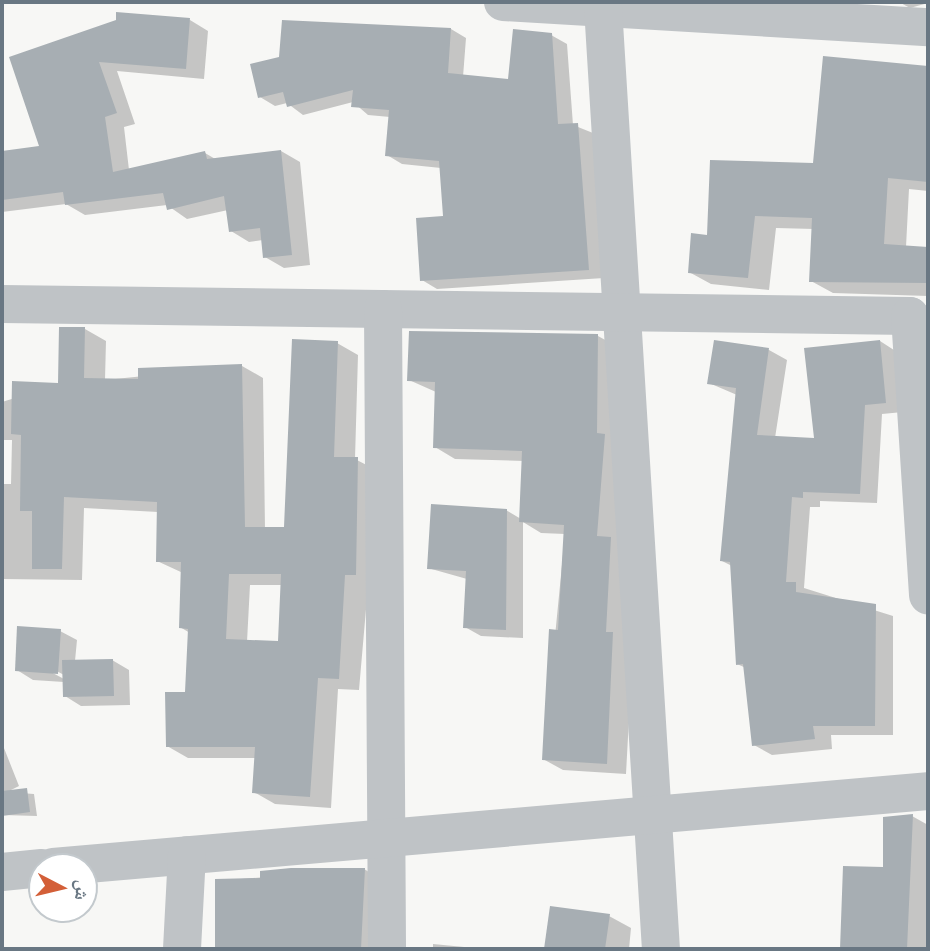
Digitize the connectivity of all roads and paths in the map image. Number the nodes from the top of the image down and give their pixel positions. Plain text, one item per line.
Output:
1 (503, 2) edge
2 (603, 7) junction
3 (928, 27) edge
4 (2, 304) edge
5 (383, 309) junction
6 (623, 313) junction
7 (919, 317) edge
8 (928, 595) edge
9 (928, 791) edge
10 (654, 815) junction
11 (389, 838) junction
12 (187, 855) junction
13 (98, 863) edge
14 (28, 869) edge
15 (2, 872) edge
16 (182, 949) edge
17 (387, 949) edge
18 (660, 949) edge

1 - 2 street
2 - 3 street
2 - 6 street
4 - 5 street
5 - 6 street
5 - 11 street
6 - 7 street
6 - 10 street
7 - 8 street
9 - 10 street
10 - 11 street
10 - 18 street
11 - 12 street
11 - 17 street
12 - 13 street
12 - 16 street
14 - 15 street

